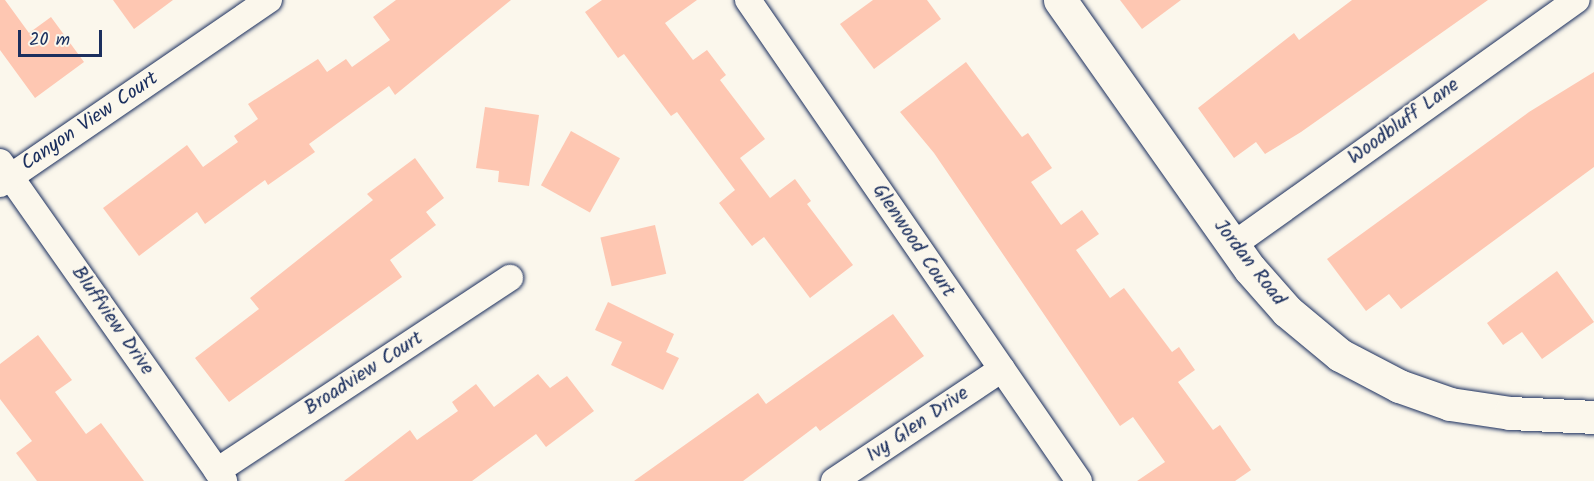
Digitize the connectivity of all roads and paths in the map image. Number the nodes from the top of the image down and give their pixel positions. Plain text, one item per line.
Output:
1 (269, 0) edge
2 (748, 0) edge
3 (1060, 0) edge
4 (1575, 0) edge
5 (3, 174) edge
6 (1233, 245) junction
7 (510, 278) dead end
8 (1002, 369) junction
9 (1594, 417) edge
10 (221, 476) edge
11 (834, 481) edge
12 (1079, 481) edge

1 - 5 street, Canyon View Court
2 - 8 street, Glenwood Court
3 - 6 street, Jordan Road
4 - 6 street, Woodbluff Lane
5 - 10 street, Bluffview Drive
6 - 9 street, Jordan Road
7 - 10 street, Broadview Court
8 - 11 street, Ivy Glen Drive
8 - 12 street, Glenwood Court

